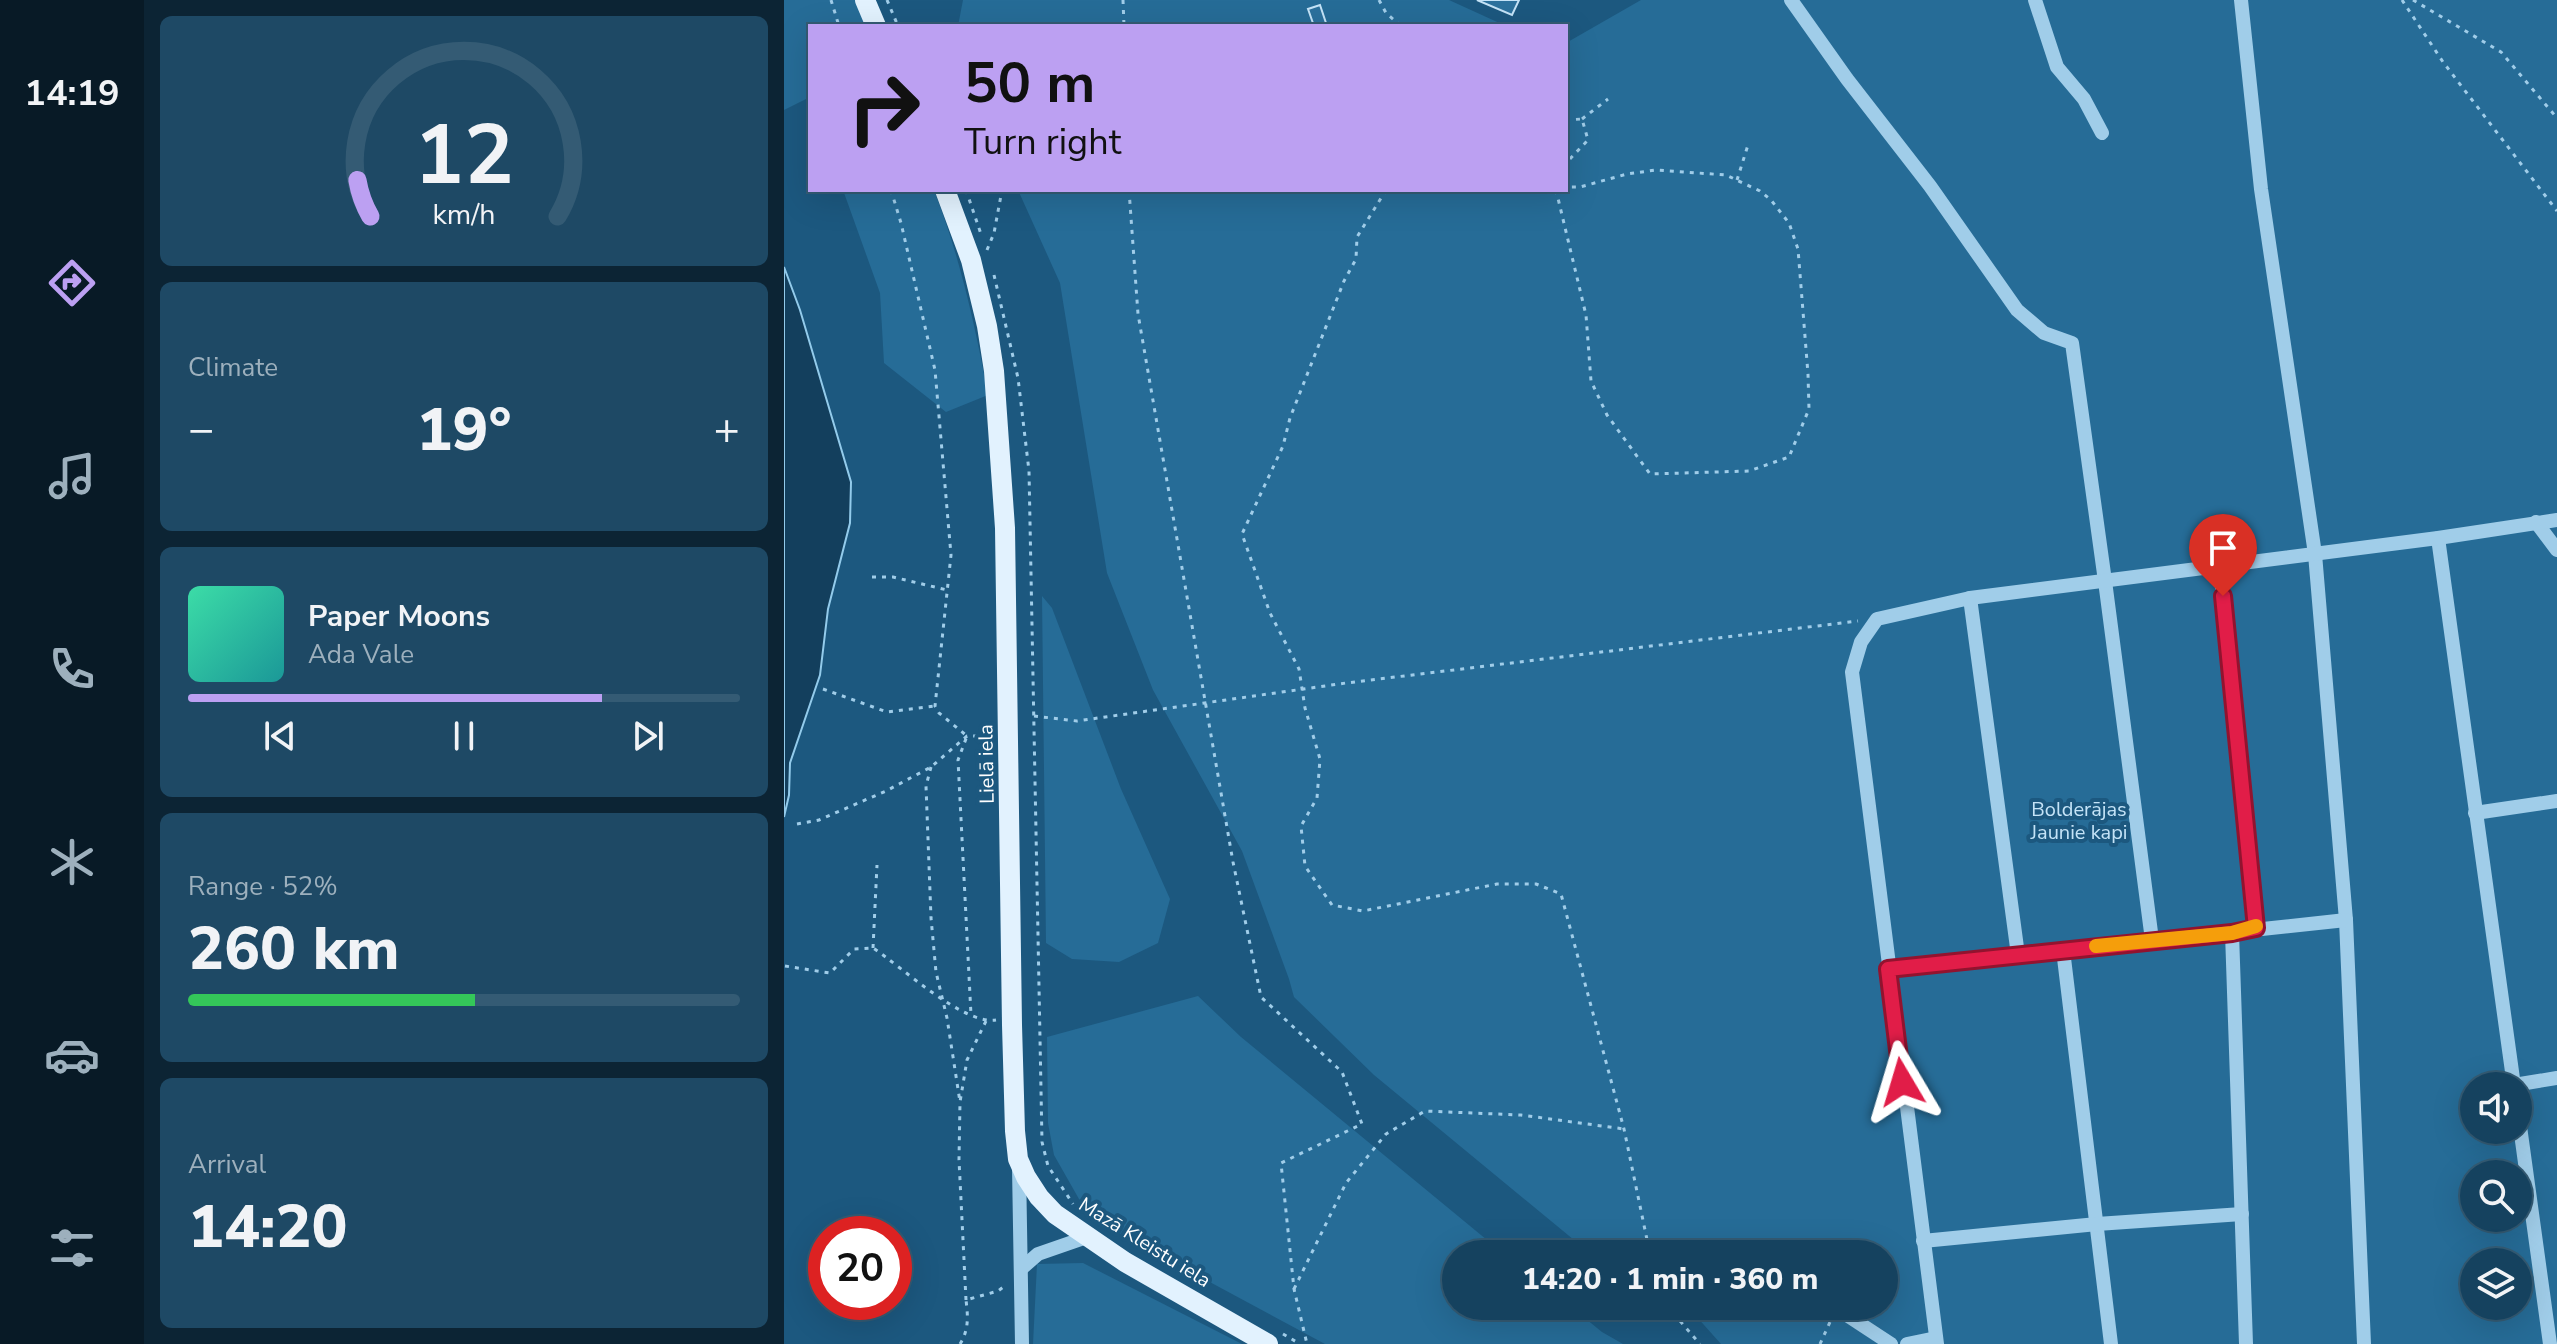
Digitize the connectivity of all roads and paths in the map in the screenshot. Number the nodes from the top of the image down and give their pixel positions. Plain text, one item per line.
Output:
1 (831, 0) edge
2 (865, 0) edge
3 (887, 0) edge
4 (1123, 0) edge
5 (1379, 0) edge
6 (1791, 0) edge
7 (2035, 0) edge
8 (2241, 0) edge
9 (2402, 0) edge
10 (2413, 0) edge
11 (838, 24) edge
12 (875, 24) edge
13 (897, 24) edge
14 (1124, 24) edge
15 (1398, 24) edge
16 (1608, 99) dead end
17 (2557, 118) edge
18 (1582, 119) junction
19 (1568, 120) edge
20 (2102, 133) dead end
21 (1748, 145) dead end
22 (1568, 161) edge
23 (1737, 180) junction
24 (1568, 187) edge
25 (892, 192) edge
26 (946, 192) edge
27 (967, 192) edge
28 (1002, 192) edge
29 (1129, 192) edge
30 (1385, 192) edge
31 (1556, 192) edge
32 (2557, 211) edge
33 (987, 250) junction
34 (990, 261) dead end
35 (993, 271) dead end
36 (2557, 520) edge
37 (2536, 522) junction
38 (2438, 538) junction
39 (2557, 550) edge
40 (2315, 554) junction
41 (2220, 566) junction
42 (872, 577) dead end
43 (2105, 581) junction
44 (947, 590) junction
45 (1970, 598) junction
46 (1877, 619) junction
47 (823, 689) dead end
48 (1302, 689) junction
49 (1205, 703) junction
50 (935, 706) junction
51 (1034, 716) junction
52 (967, 736) junction
53 (1010, 737) junction
54 (931, 767) junction
55 (2557, 801) edge
56 (2475, 813) junction
57 (797, 824) dead end
58 (877, 865) dead end
59 (2346, 920) junction
60 (2256, 928) junction
61 (2232, 933) junction
62 (2152, 940) junction
63 (873, 948) junction
64 (2063, 950) junction
65 (2018, 955) junction
66 (785, 966) edge
67 (1888, 969) junction
68 (1040, 980) junction
69 (1032, 981) dead end
70 (943, 1000) junction
71 (971, 1015) junction
72 (1012, 1017) junction
73 (986, 1021) junction
74 (2512, 1072) edge
75 (2557, 1078) edge
76 (2532, 1082) edge
77 (960, 1102) junction
78 (1624, 1129) junction
79 (2522, 1144) edge
80 (1018, 1159) junction
81 (1077, 1208) dead end
82 (2242, 1214) junction
83 (2097, 1224) junction
84 (1087, 1237) junction
85 (1647, 1240) edge
86 (1923, 1241) junction
87 (1022, 1268) junction
88 (1294, 1289) junction
89 (966, 1300) junction
90 (1679, 1320) edge
91 (1830, 1320) edge
92 (1855, 1320) edge
93 (1271, 1337) edge
94 (1936, 1341) edge
95 (960, 1344) edge
96 (1022, 1344) edge
97 (1300, 1344) edge
98 (1307, 1344) edge
99 (1700, 1344) edge
100 (1820, 1344) edge
101 (1891, 1344) edge
102 (1907, 1344) edge
103 (2111, 1344) edge
104 (2246, 1344) edge
105 (2364, 1344) edge
106 (2550, 1344) edge

1 - 11 path
2 - 12 main road
3 - 13 path
4 - 14 path
5 - 15 path
6 - 43 street
7 - 20 street
8 - 40 street
9 - 32 path
10 - 17 path
16 - 18 path
18 - 19 path
18 - 22 path
21 - 23 path
23 - 24 path
23 - 31 path
25 - 44 path
26 - 53 main road, Lielā iela
27 - 33 path
28 - 33 path
29 - 49 path
30 - 48 path
33 - 34 path
35 - 51 path
36 - 37 street
37 - 38 street
37 - 39 street
38 - 40 street
38 - 56 street
40 - 41 street
40 - 59 street
41 - 43 street
41 - 60 street
42 - 44 path
43 - 45 street
43 - 62 street
44 - 50 path
45 - 46 street
45 - 65 street
46 - 48 path
46 - 67 street
47 - 50 path
48 - 49 path
48 - 78 path
49 - 51 path
49 - 88 path
50 - 52 path
51 - 68 path
52 - 53 path
52 - 54 path
52 - 71 path
53 - 72 main road, Lielā iela
54 - 57 path
54 - 70 path
55 - 56 street
56 - 74 street
58 - 63 path
59 - 60 street
59 - 105 street
60 - 61 street
61 - 62 street
61 - 82 street
62 - 64 street
63 - 66 path
63 - 70 path
64 - 65 street
64 - 83 street
65 - 67 street
67 - 86 street
68 - 69 path
68 - 81 path
70 - 71 path
70 - 77 path
71 - 73 path
72 - 73 path
72 - 80 main road, Lielā iela
73 - 77 path
75 - 76 street
77 - 89 path
78 - 85 path
78 - 88 path
79 - 106 street
80 - 84 main road, Mazā Kleistu iela
80 - 87 street, Lielā iela
82 - 83 street
82 - 104 street
83 - 86 street
83 - 103 street
84 - 87 street
84 - 93 main road, Mazā Kleistu iela
86 - 94 street
87 - 89 path
87 - 96 street, Lielā iela
88 - 98 path
89 - 95 path
90 - 99 path
91 - 100 path
92 - 101 street
93 - 97 path
94 - 102 street

